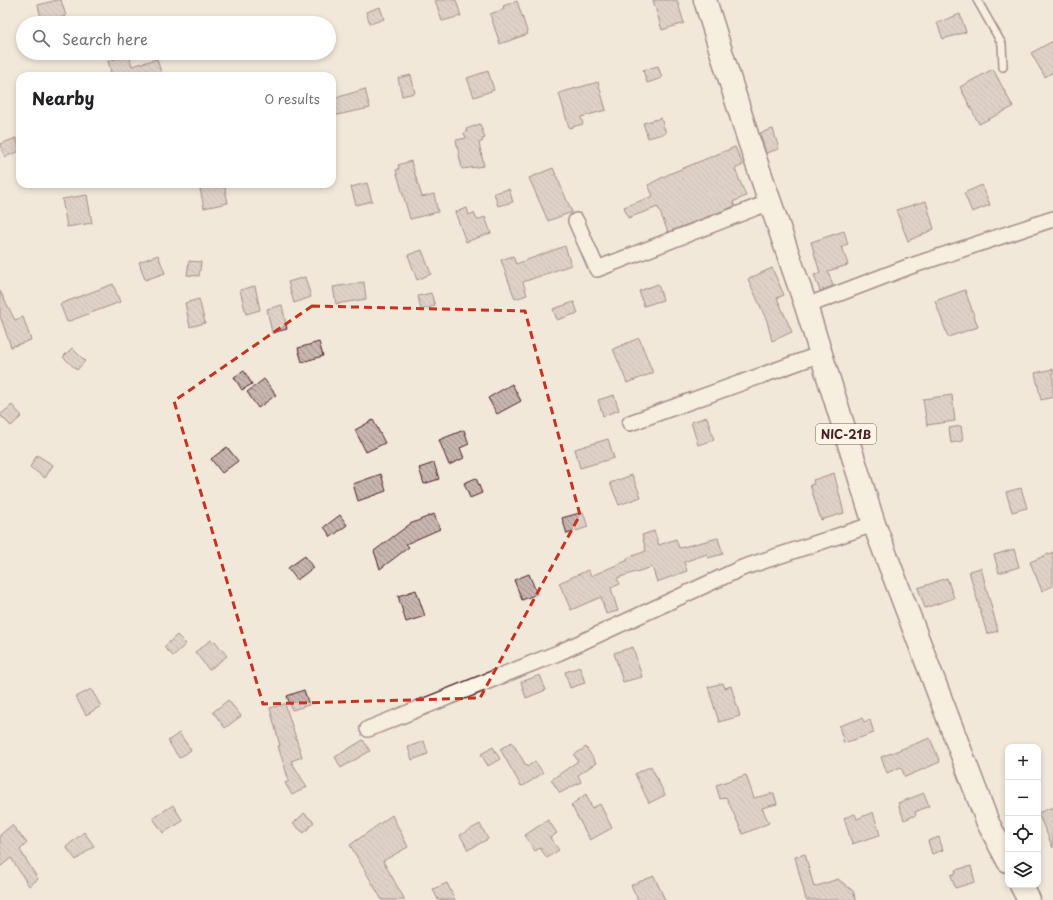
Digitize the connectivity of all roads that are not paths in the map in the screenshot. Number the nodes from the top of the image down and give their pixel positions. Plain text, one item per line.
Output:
1 (705, 0) edge
2 (978, 0) edge
3 (1003, 67) dead end
4 (770, 202) junction
5 (1053, 219) edge
6 (576, 222) dead end
7 (806, 306) junction
8 (821, 354) junction
9 (630, 424) dead end
10 (874, 524) junction
11 (368, 729) dead end
12 (1005, 854) edge
13 (1023, 888) edge
14 (1029, 900) edge

1 - 4 highway, NIC-21B
2 - 3 lane
4 - 6 street
4 - 7 highway, NIC-21B
5 - 7 street
7 - 8 highway, NIC-21B
8 - 9 street
8 - 10 highway, NIC-21B
10 - 11 street
10 - 12 highway, NIC-21B
13 - 14 highway

